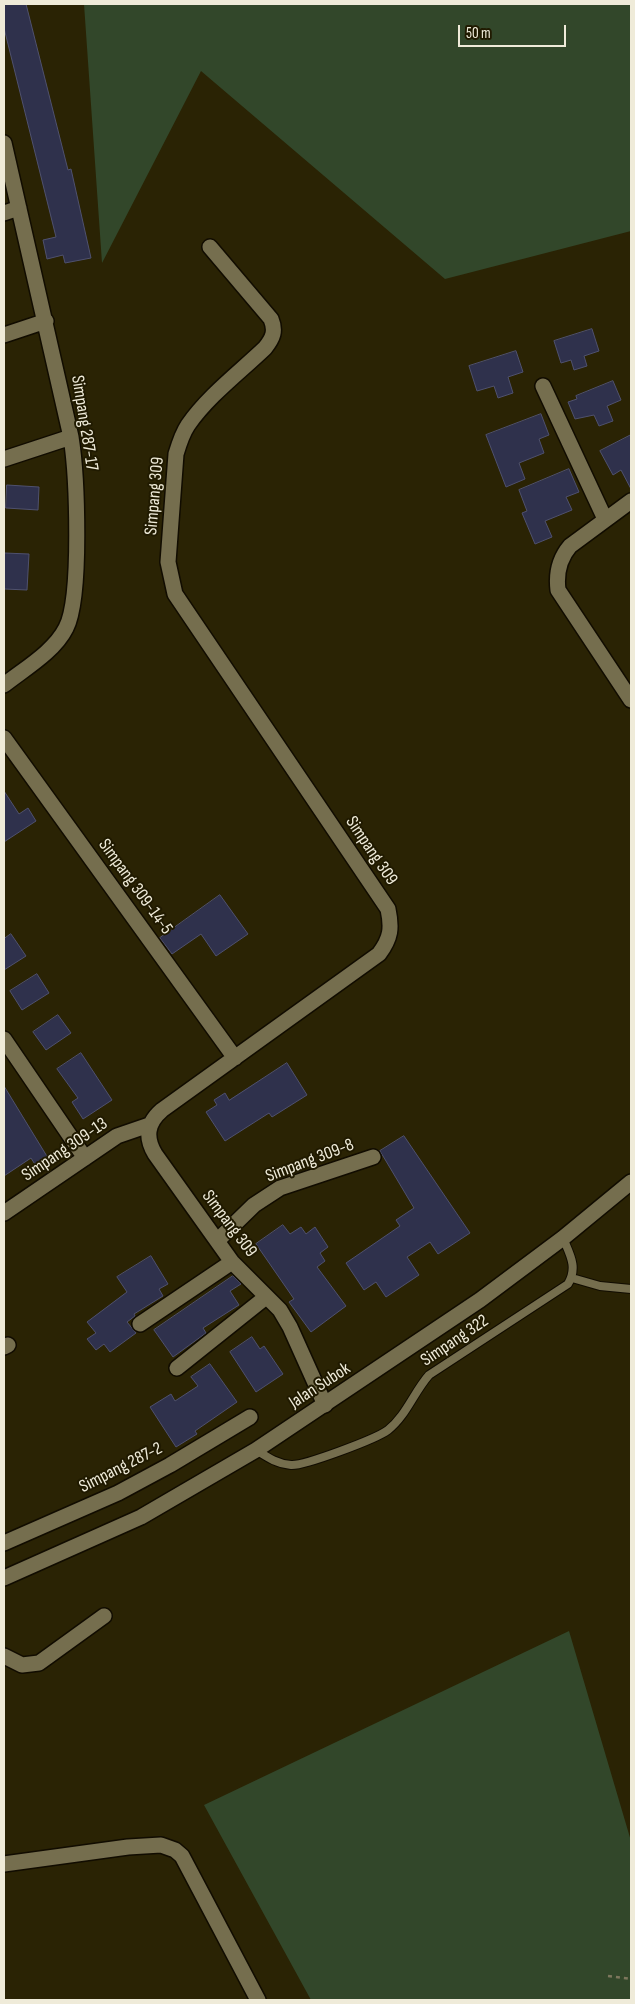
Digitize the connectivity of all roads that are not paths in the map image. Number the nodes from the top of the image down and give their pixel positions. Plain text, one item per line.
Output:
1 (4, 143) edge
2 (19, 208) junction
3 (4, 213) edge
4 (210, 247) dead end
5 (46, 321) junction
6 (4, 335) edge
7 (543, 386) dead end
8 (71, 437) junction
9 (4, 459) edge
10 (631, 501) edge
11 (605, 520) junction
12 (4, 685) edge
13 (631, 700) edge
14 (4, 738) edge
15 (4, 1039) edge
16 (9, 1058) edge
17 (235, 1058) junction
18 (149, 1125) junction
19 (85, 1158) junction
20 (373, 1158) dead end
21 (631, 1182) edge
22 (4, 1213) edge
23 (563, 1238) junction
24 (217, 1241) junction
25 (232, 1262) junction
26 (572, 1278) junction
27 (631, 1289) edge
28 (266, 1297) junction
29 (140, 1324) dead end
30 (177, 1368) dead end
31 (326, 1405) junction
32 (250, 1417) dead end
33 (256, 1450) junction
34 (4, 1542) edge
35 (4, 1578) edge
36 (104, 1616) dead end
37 (4, 1656) edge
38 (4, 1864) edge
39 (258, 2000) edge

1 - 2 street, Simpang 287-17
2 - 3 street
2 - 5 street, Simpang 287-17
4 - 17 street, Simpang 309
5 - 6 street
5 - 8 street, Simpang 287-17
7 - 11 street
8 - 9 street
8 - 12 street, Simpang 287-17
10 - 11 street
11 - 13 street
14 - 17 street, Simpang 309-14-5
15 - 16 street
16 - 19 street
17 - 18 street, Simpang 309
18 - 19 street, Simpang 309-13
18 - 24 street, Simpang 309
19 - 22 street, Simpang 309-13
20 - 24 street, Simpang 309-8
21 - 23 street, Jalan Subok
23 - 26 lane
23 - 31 street, Jalan Subok
24 - 25 street, Simpang 309
25 - 28 street, Simpang 309
25 - 29 street
26 - 27 lane
26 - 33 lane, Simpang 322
28 - 30 street
28 - 31 street, Simpang 309
31 - 33 street, Jalan Subok
32 - 34 street, Simpang 287-2
33 - 35 street, Jalan Subok
36 - 37 street
38 - 39 street

